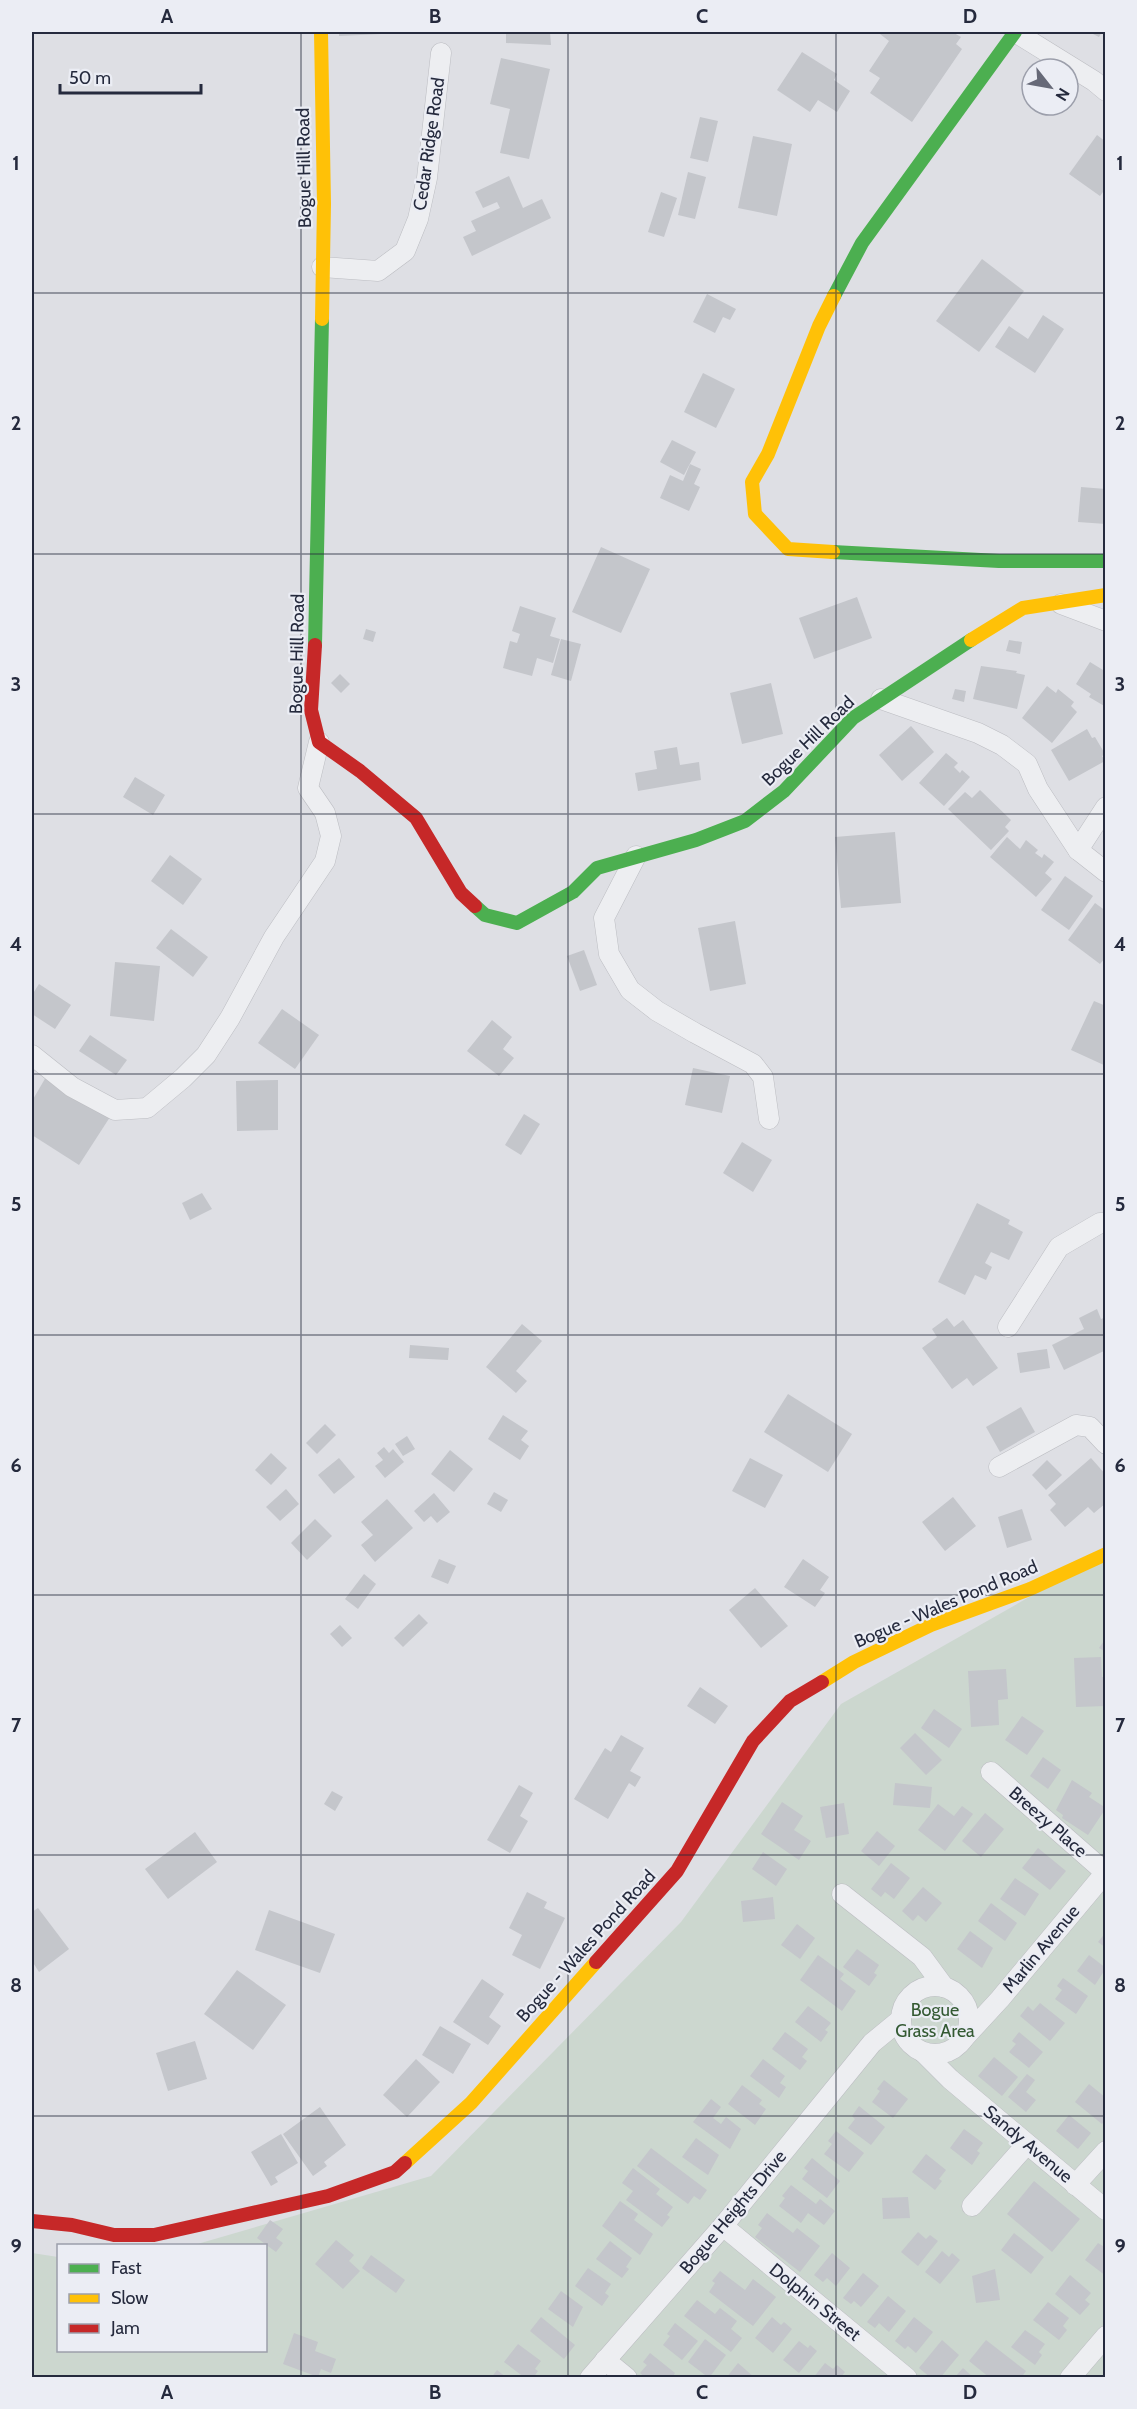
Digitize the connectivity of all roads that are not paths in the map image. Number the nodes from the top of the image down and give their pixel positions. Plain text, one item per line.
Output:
1 (321, 32) edge
2 (1015, 32) edge
3 (441, 53) dead end
4 (1106, 91) edge
5 (322, 267) junction
6 (1106, 561) edge
7 (1106, 595) edge
8 (1058, 603) junction
9 (1106, 621) edge
10 (881, 699) junction
11 (319, 741) junction
12 (1106, 807) edge
13 (1078, 850) junction
14 (636, 856) junction
15 (1106, 872) edge
16 (32, 1055) edge
17 (769, 1119) dead end
18 (1106, 1223) edge
19 (1008, 1327) dead end
20 (1106, 1444) edge
21 (999, 1467) dead end
22 (1106, 1554) edge
23 (991, 1772) dead end
24 (1105, 1872) edge
25 (842, 1894) dead end
26 (922, 1957) junction
27 (945, 1987) junction
28 (921, 1989) junction
29 (1000, 1998) junction
30 (964, 2000) junction
31 (900, 2020) junction
32 (872, 2043) junction
33 (959, 2043) junction
34 (920, 2050) junction
35 (950, 2079) junction
36 (1027, 2144) junction
37 (1106, 2151) edge
38 (1075, 2185) junction
39 (972, 2206) dead end
40 (1106, 2210) edge
41 (32, 2221) edge
42 (723, 2226) junction
43 (1106, 2336) edge
44 (605, 2360) junction
45 (590, 2378) edge
46 (627, 2378) edge
47 (907, 2378) edge
48 (1070, 2378) edge

1 - 5 street, Bogue Hill Road
2 - 4 street
2 - 6 street
3 - 5 street, Cedar Ridge Road
5 - 11 street, Bogue Hill Road
7 - 8 street, Bogue Hill Road
8 - 9 street
8 - 10 street, Bogue Hill Road
10 - 13 street
10 - 14 street, Bogue Hill Road
11 - 14 street, Bogue Hill Road
11 - 16 street
12 - 13 street
13 - 15 street
14 - 17 street
18 - 19 street
20 - 21 street
22 - 41 street, Bogue - Wales Pond Road
23 - 24 street, Breezy Place
24 - 29 street, Marlin Avenue
25 - 26 street
26 - 27 street
26 - 28 street
27 - 28 street
27 - 30 street
28 - 31 street
29 - 30 street, Marlin Avenue
29 - 33 street, Marlin Avenue
30 - 33 street
31 - 32 street, Bogue Heights Drive
31 - 34 street
32 - 34 street
32 - 42 street, Bogue Heights Drive
33 - 34 street
33 - 35 street
34 - 35 street, Sandy Avenue
35 - 36 street, Sandy Avenue
36 - 38 street, Sandy Avenue
36 - 39 street
37 - 38 street
38 - 40 street, Sandy Avenue
42 - 44 street, Bogue Heights Drive
42 - 47 street, Dolphin Street
43 - 48 street
44 - 45 street, Bogue Heights Drive
44 - 46 street

